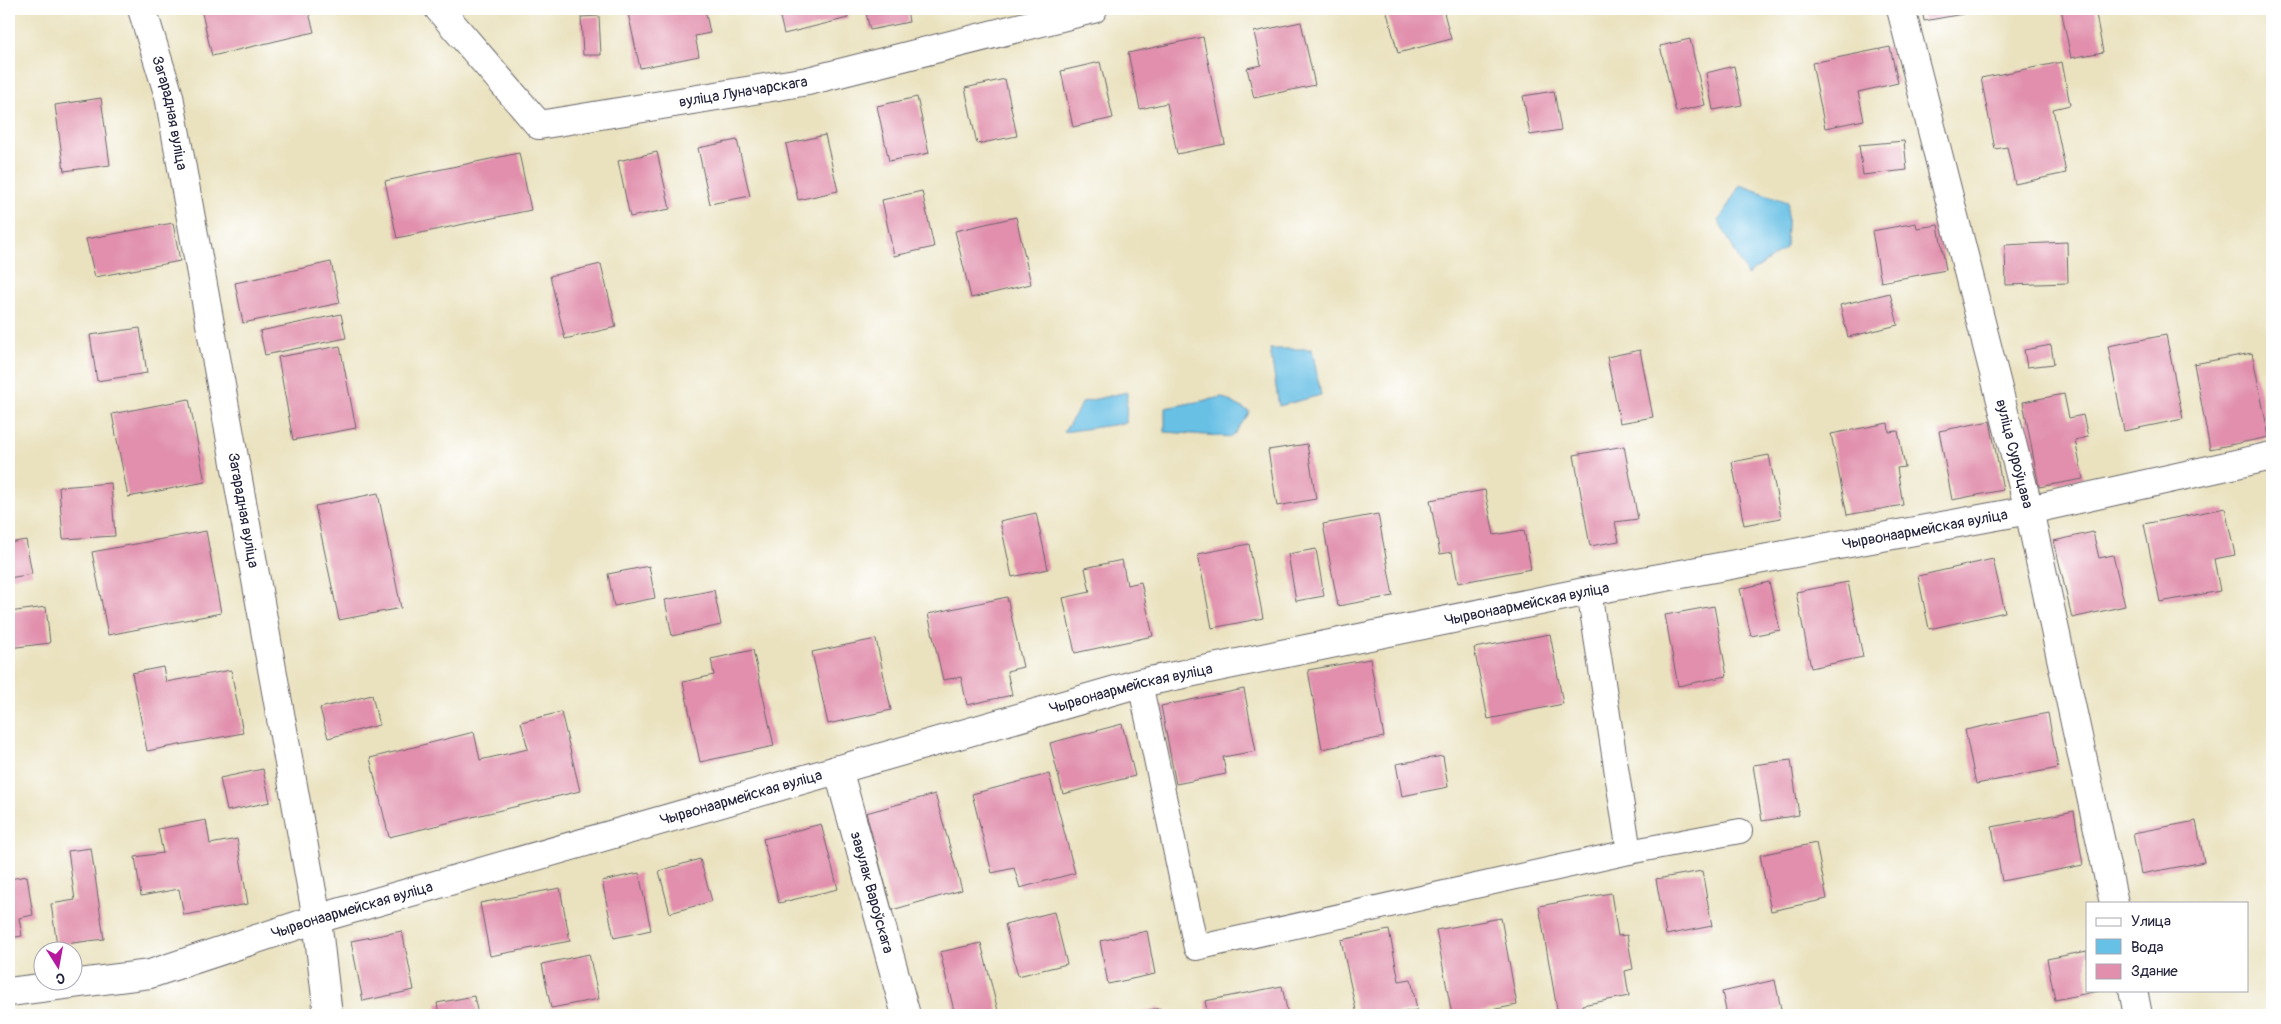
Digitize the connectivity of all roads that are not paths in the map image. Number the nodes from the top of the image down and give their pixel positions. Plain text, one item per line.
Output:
1 (142, 9) edge
2 (438, 9) edge
3 (1093, 9) edge
4 (1901, 9) edge
5 (2272, 456) edge
6 (2029, 510) junction
7 (1589, 591) junction
8 (1140, 683) junction
9 (838, 769) junction
10 (1740, 831) dead end
11 (1630, 852) junction
12 (2114, 902) edge
13 (317, 919) junction
14 (9, 992) edge
15 (2133, 992) edge
16 (328, 1015) edge
17 (906, 1015) edge
18 (2138, 1015) edge

1 - 13 street, Загарадная вуліца
2 - 3 street, вуліца Луначарскага
4 - 6 street, вуліца Суроўцава
5 - 6 street, Чырвонаармейская вуліца
6 - 7 street, Чырвонаармейская вуліца
6 - 12 street, вуліца Суроўцава
7 - 8 street, Чырвонаармейская вуліца
7 - 11 lane
8 - 9 street, Чырвонаармейская вуліца
8 - 11 lane
9 - 13 street, Чырвонаармейская вуліца
9 - 17 street, завулак Вароўскага
10 - 11 lane
13 - 14 street, Чырвонаармейская вуліца
13 - 16 street, Загарадная вуліца
15 - 18 street

